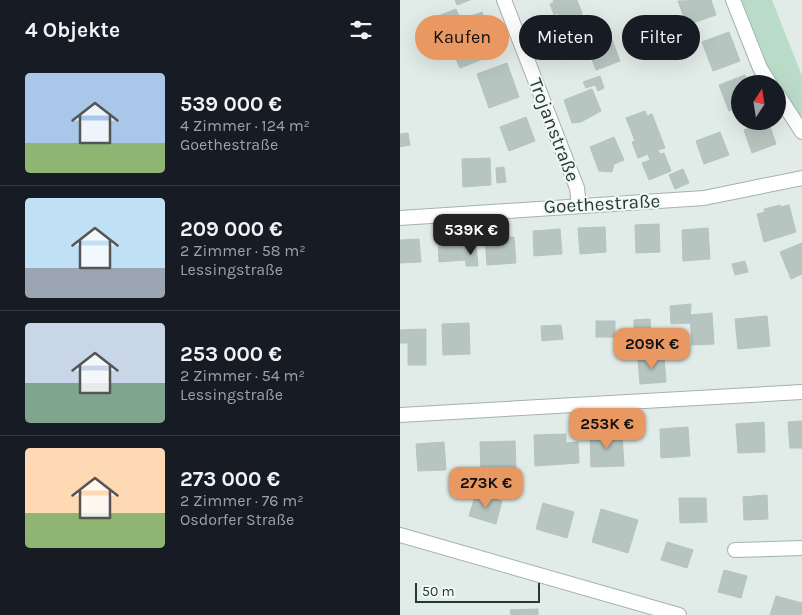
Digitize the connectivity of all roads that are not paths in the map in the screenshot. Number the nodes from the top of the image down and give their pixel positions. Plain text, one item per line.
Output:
1 (504, 0) edge
2 (733, 0) edge
3 (764, 75) edge
4 (786, 107) edge
5 (802, 132) edge
6 (802, 178) edge
7 (579, 205) junction
8 (400, 218) edge
9 (802, 392) edge
10 (400, 415) edge
11 (400, 535) edge
12 (802, 548) edge
13 (735, 550) dead end
14 (678, 615) edge

1 - 7 street, Trojanstraße
2 - 3 street
4 - 5 street
6 - 7 street, Goethestraße
7 - 8 street, Goethestraße
9 - 10 street
11 - 14 street
12 - 13 street

